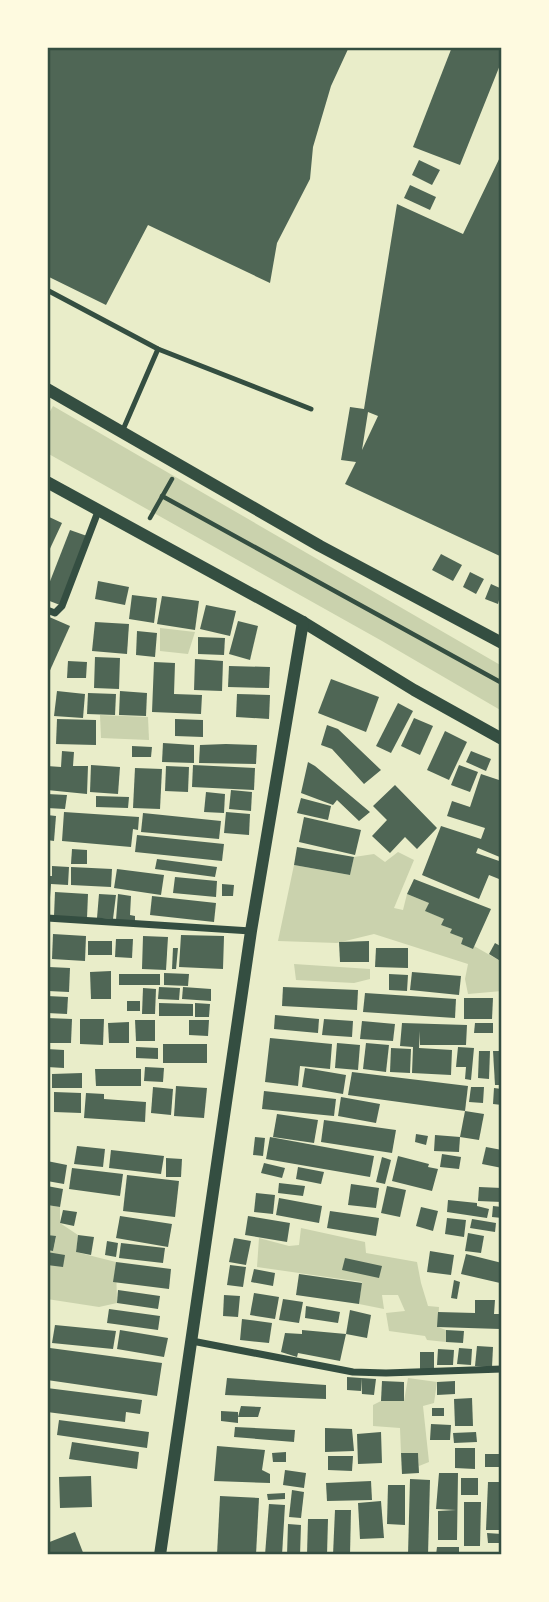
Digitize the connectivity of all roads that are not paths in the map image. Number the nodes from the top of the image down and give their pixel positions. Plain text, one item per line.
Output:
1 (47, 290) edge
2 (158, 349) junction
3 (47, 389) edge
4 (311, 410) dead end
5 (122, 432) junction
6 (47, 482) edge
7 (99, 509) junction
8 (47, 610) edge
9 (303, 622) junction
10 (502, 643) edge
11 (502, 739) edge
12 (47, 919) edge
13 (251, 931) junction
14 (192, 1342) junction
15 (502, 1368) edge
16 (160, 1555) edge

1 - 2 lane
2 - 4 lane
2 - 5 lane
3 - 5 street
5 - 10 street
6 - 7 street
7 - 8 street
7 - 9 street
9 - 11 street
9 - 13 street
12 - 13 street
13 - 14 street
14 - 15 street
14 - 16 street

